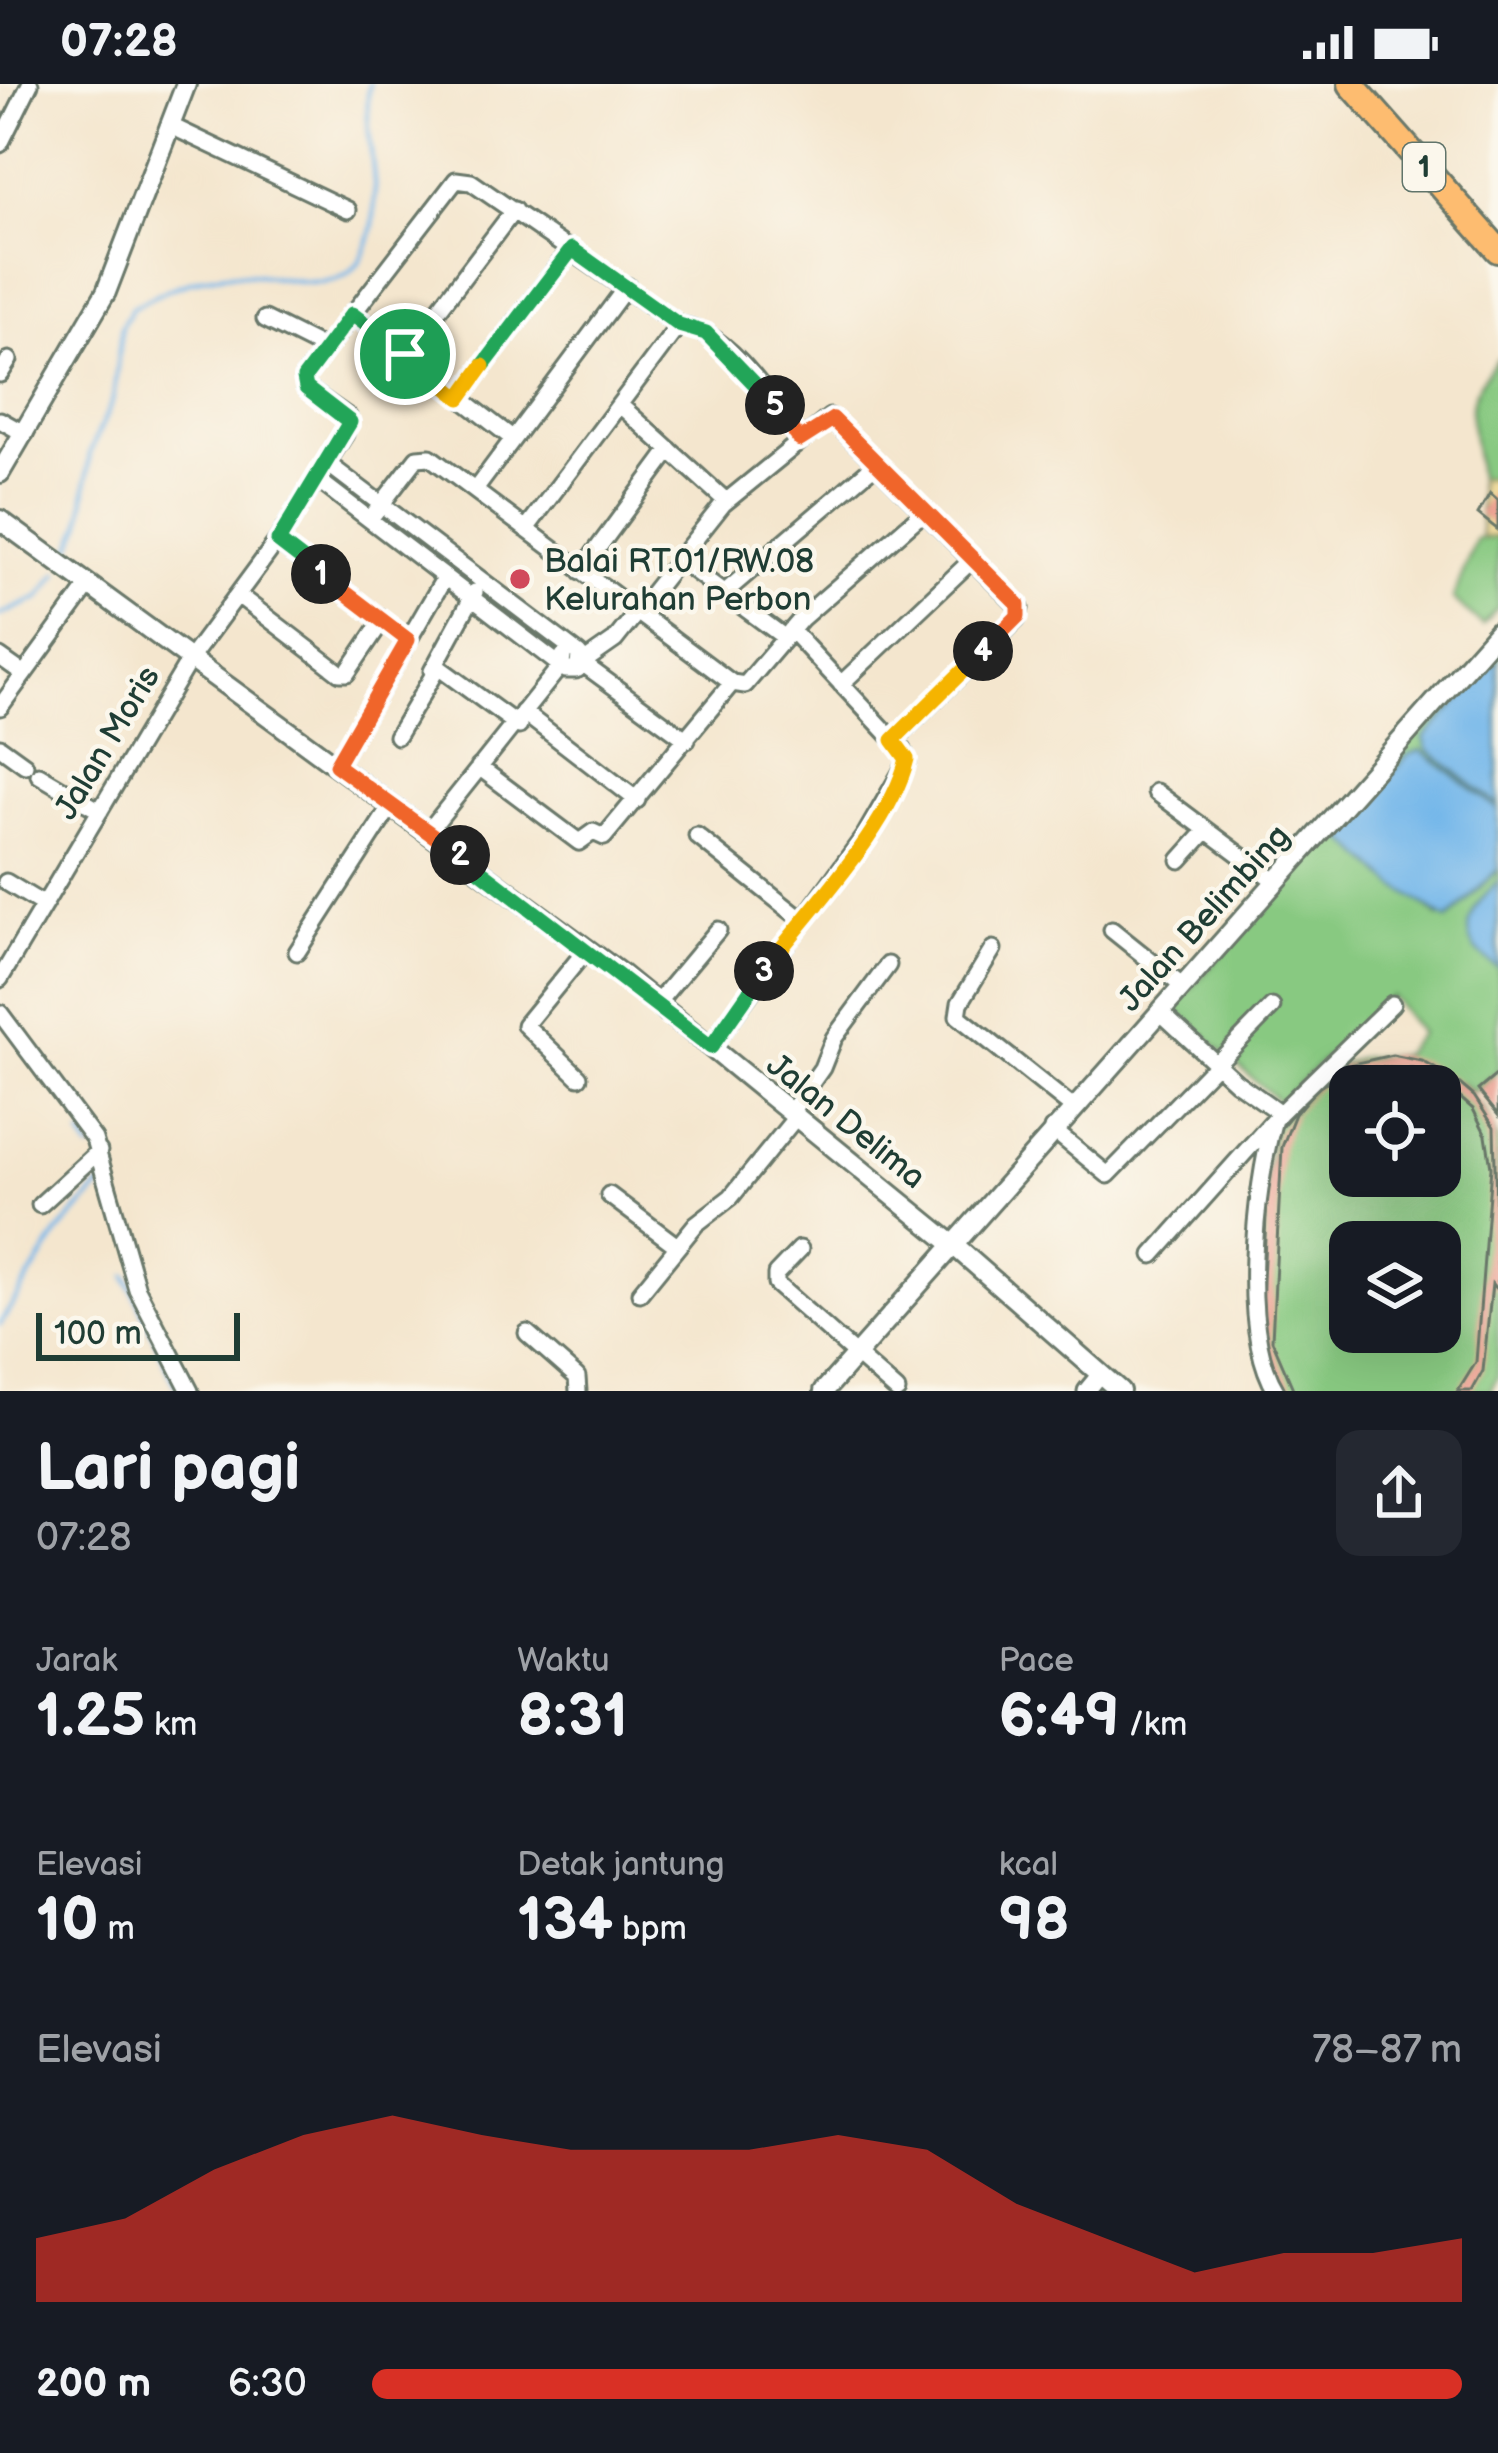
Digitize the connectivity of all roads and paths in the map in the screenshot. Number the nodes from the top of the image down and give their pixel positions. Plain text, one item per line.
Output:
1 (30, 84) edge
2 (186, 84) edge
3 (1351, 84) edge
4 (169, 125) junction
5 (0, 144) edge
6 (348, 210) dead end
7 (514, 210) junction
8 (572, 249) junction
9 (1498, 250) edge
10 (627, 286) junction
11 (352, 314) junction
12 (265, 319) dead end
13 (679, 325) junction
14 (326, 349) junction
15 (405, 354) junction
16 (460, 398) junction
17 (621, 406) junction
18 (0, 420) edge
19 (25, 434) junction
20 (512, 438) junction
21 (800, 440) junction
22 (670, 450) junction
23 (877, 463) junction
24 (323, 472) junction
25 (0, 473) edge
26 (475, 490) junction
27 (726, 501) junction
28 (925, 511) junction
29 (375, 512) junction
30 (0, 520) edge
31 (526, 529) junction
32 (278, 541) junction
33 (430, 555) junction
34 (677, 558) junction
35 (973, 559) junction
36 (581, 571) junction
37 (445, 577) junction
38 (89, 585) junction
39 (476, 591) junction
40 (724, 593) junction
41 (238, 595) junction
42 (636, 613) junction
43 (378, 619) junction
44 (1498, 631) edge
45 (787, 634) junction
46 (408, 640) junction
47 (0, 657) edge
48 (190, 659) junction
49 (572, 664) junction
50 (432, 671) junction
51 (24, 674) junction
52 (732, 683) junction
53 (842, 684) junction
54 (0, 707) edge
55 (522, 720) junction
56 (397, 736) dead end
57 (893, 740) junction
58 (684, 744) junction
59 (0, 747) edge
60 (336, 765) junction
61 (483, 770) junction
62 (1156, 792) dead end
63 (637, 800) junction
64 (392, 806) junction
65 (100, 811) junction
66 (1205, 831) junction
67 (432, 835) junction
68 (697, 836) dead end
69 (1180, 860) dead end
70 (1275, 881) junction
71 (6, 882) dead end
72 (44, 905) junction
73 (802, 920) junction
74 (1112, 929) dead end
75 (718, 930) dead end
76 (587, 949) junction
77 (993, 950) dead end
78 (297, 952) dead end
79 (888, 965) dead end
80 (0, 979) edge
81 (1182, 986) junction
82 (657, 1003) junction
83 (1392, 1004) dead end
84 (1272, 1007) dead end
85 (1159, 1011) junction
86 (0, 1012) edge
87 (711, 1047) junction
88 (1216, 1064) junction
89 (579, 1077) dead end
90 (1072, 1107) junction
91 (794, 1114) junction
92 (1277, 1116) junction
93 (1052, 1130) junction
94 (99, 1150) junction
95 (609, 1195) dead end
96 (40, 1205) dead end
97 (951, 1243) junction
98 (677, 1246) junction
99 (800, 1249) dead end
100 (1154, 1255) dead end
101 (640, 1293) dead end
102 (527, 1333) dead end
103 (858, 1353) junction
104 (1100, 1374) junction
105 (184, 1388) edge
106 (578, 1391) edge
107 (824, 1391) edge
108 (897, 1391) edge
109 (1086, 1391) edge
110 (1120, 1391) edge
111 (1276, 1391) edge

1 - 5 street
2 - 4 street
3 - 9 highway, 1
4 - 6 street
4 - 19 street
7 - 8 street
7 - 11 street
7 - 15 street
8 - 10 street
8 - 16 street
10 - 13 street
10 - 20 street
11 - 14 street
11 - 15 street
12 - 14 street
13 - 17 street
13 - 21 street
14 - 24 street, Jalan Moris
15 - 16 street
16 - 20 street
17 - 22 street
17 - 31 street
18 - 19 street
19 - 25 street
20 - 26 street
21 - 23 street
21 - 27 street
22 - 27 street
22 - 36 street
23 - 28 street
23 - 40 street
24 - 29 street
24 - 32 street, Jalan Moris
26 - 29 street
26 - 31 street
27 - 34 street
28 - 35 street
28 - 45 street
29 - 33 street
30 - 38 street, Jalan Delima
31 - 36 street
32 - 41 street, Jalan Moris
32 - 43 street
33 - 37 street
33 - 39 street
34 - 40 street
34 - 42 street
35 - 53 street
35 - 57 street
36 - 42 street
37 - 39 street
37 - 46 street
38 - 48 street, Jalan Delima
38 - 51 street
39 - 49 street
39 - 50 street
40 - 45 street
41 - 43 street
41 - 48 street, Jalan Moris
42 - 49 street
42 - 52 street
43 - 46 street
44 - 70 street, Jalan Belimbing
45 - 52 street
45 - 53 street
46 - 60 street
47 - 51 street
48 - 60 street, Jalan Delima
48 - 65 street, Jalan Moris
49 - 55 street
49 - 58 street
50 - 55 street
50 - 56 street
51 - 54 street
52 - 58 street
53 - 57 street
55 - 61 street
55 - 63 street
57 - 73 street
58 - 63 street
59 - 65 street
60 - 64 street, Jalan Delima
61 - 63 street
61 - 67 street
62 - 66 street
64 - 67 street, Jalan Delima
64 - 78 street
65 - 72 street, Jalan Moris
66 - 69 street
66 - 70 street
67 - 76 street, Jalan Delima
68 - 73 street
70 - 81 street, Jalan Belimbing
71 - 72 street
72 - 80 street, Jalan Moris
73 - 87 street
74 - 81 street
75 - 82 street
76 - 82 street, Jalan Delima
76 - 89 street
77 - 90 street
79 - 91 street
81 - 85 street, Jalan Belimbing
82 - 87 street, Jalan Delima
83 - 92 street
84 - 88 street
85 - 88 street
85 - 90 street, Jalan Belimbing
86 - 94 street
87 - 91 street, Jalan Delima
88 - 92 street
88 - 93 street
90 - 93 street, Jalan Belimbing
91 - 97 street, Jalan Delima
91 - 98 street
92 - 100 street
92 - 111 street
93 - 97 street, Jalan Belimbing
94 - 96 street
94 - 105 street
95 - 98 street
97 - 103 street, Jalan Belimbing
97 - 104 street, Jalan Delima
98 - 101 street
99 - 103 street
102 - 106 street
103 - 107 street, Jalan Belimbing
103 - 108 street
104 - 109 street
104 - 110 street, Jalan Delima

